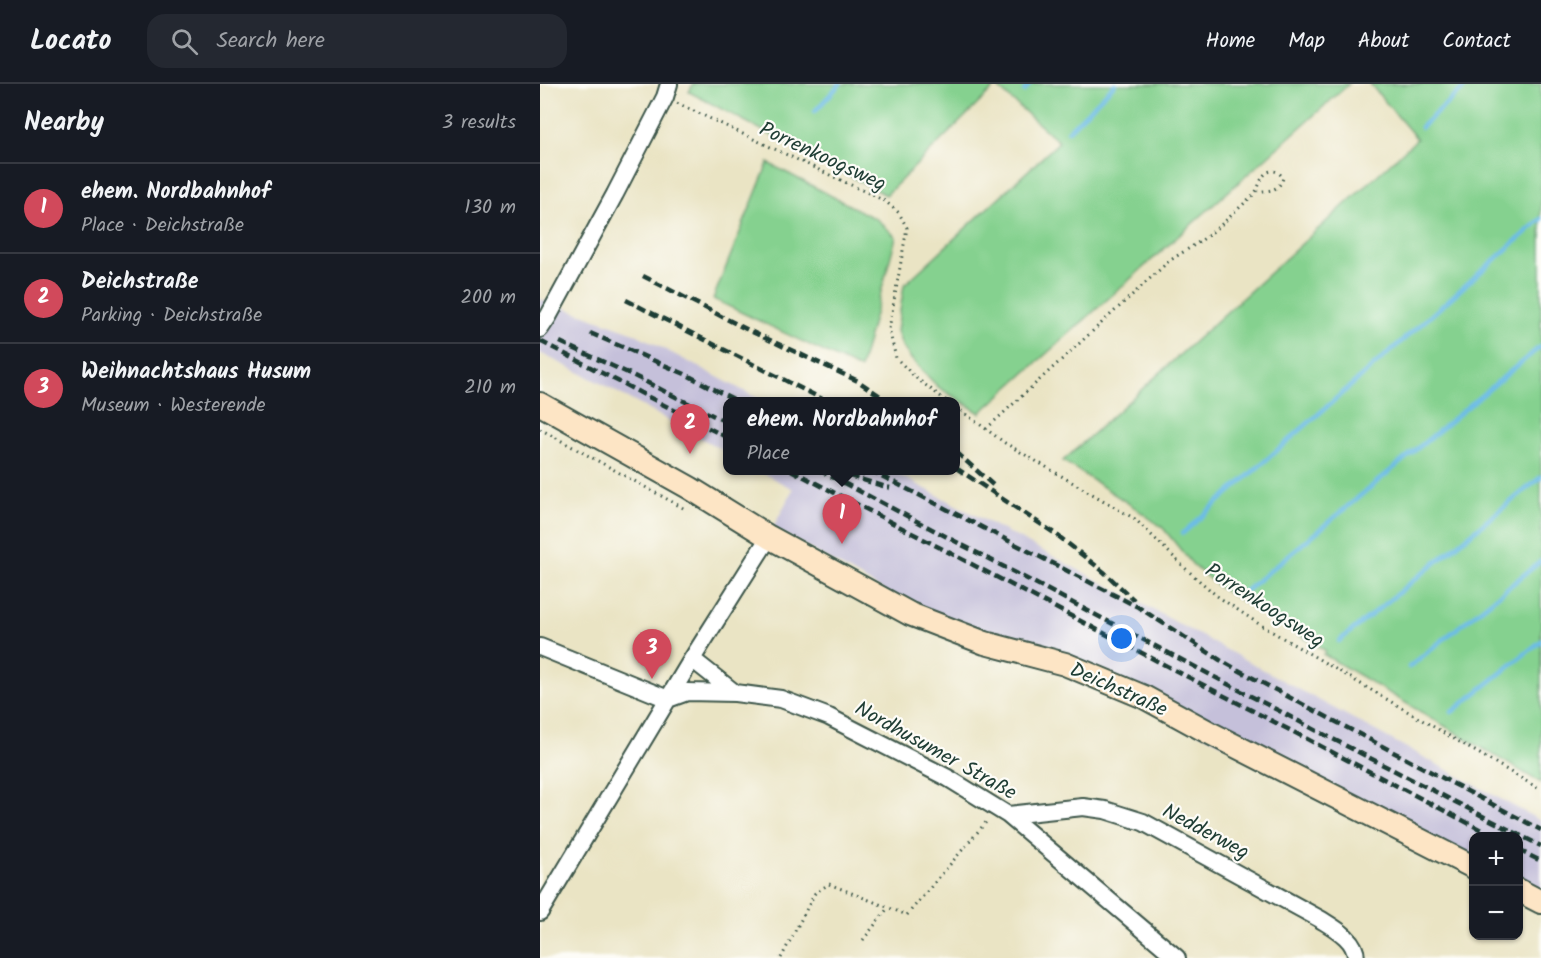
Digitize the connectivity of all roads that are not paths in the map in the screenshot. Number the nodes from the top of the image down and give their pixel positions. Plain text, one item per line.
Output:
1 (667, 91) edge
2 (540, 329) edge
3 (540, 404) edge
4 (769, 537) junction
5 (540, 647) edge
6 (692, 659) junction
7 (735, 693) junction
8 (668, 699) junction
9 (1003, 812) junction
10 (1469, 865) edge
11 (1523, 893) edge
12 (1541, 902) edge
13 (540, 912) edge
14 (1177, 958) edge
15 (1356, 958) edge

1 - 2 street
3 - 4 main road, Deichstraße
4 - 6 street
4 - 10 main road, Deichstraße
5 - 8 street
6 - 7 street
6 - 8 street
7 - 8 street, Nordhusumer Straße
7 - 9 street, Nordhusumer Straße
8 - 13 street
9 - 14 street, Nordhusumer Straße
9 - 15 street, Nedderweg
11 - 12 main road

